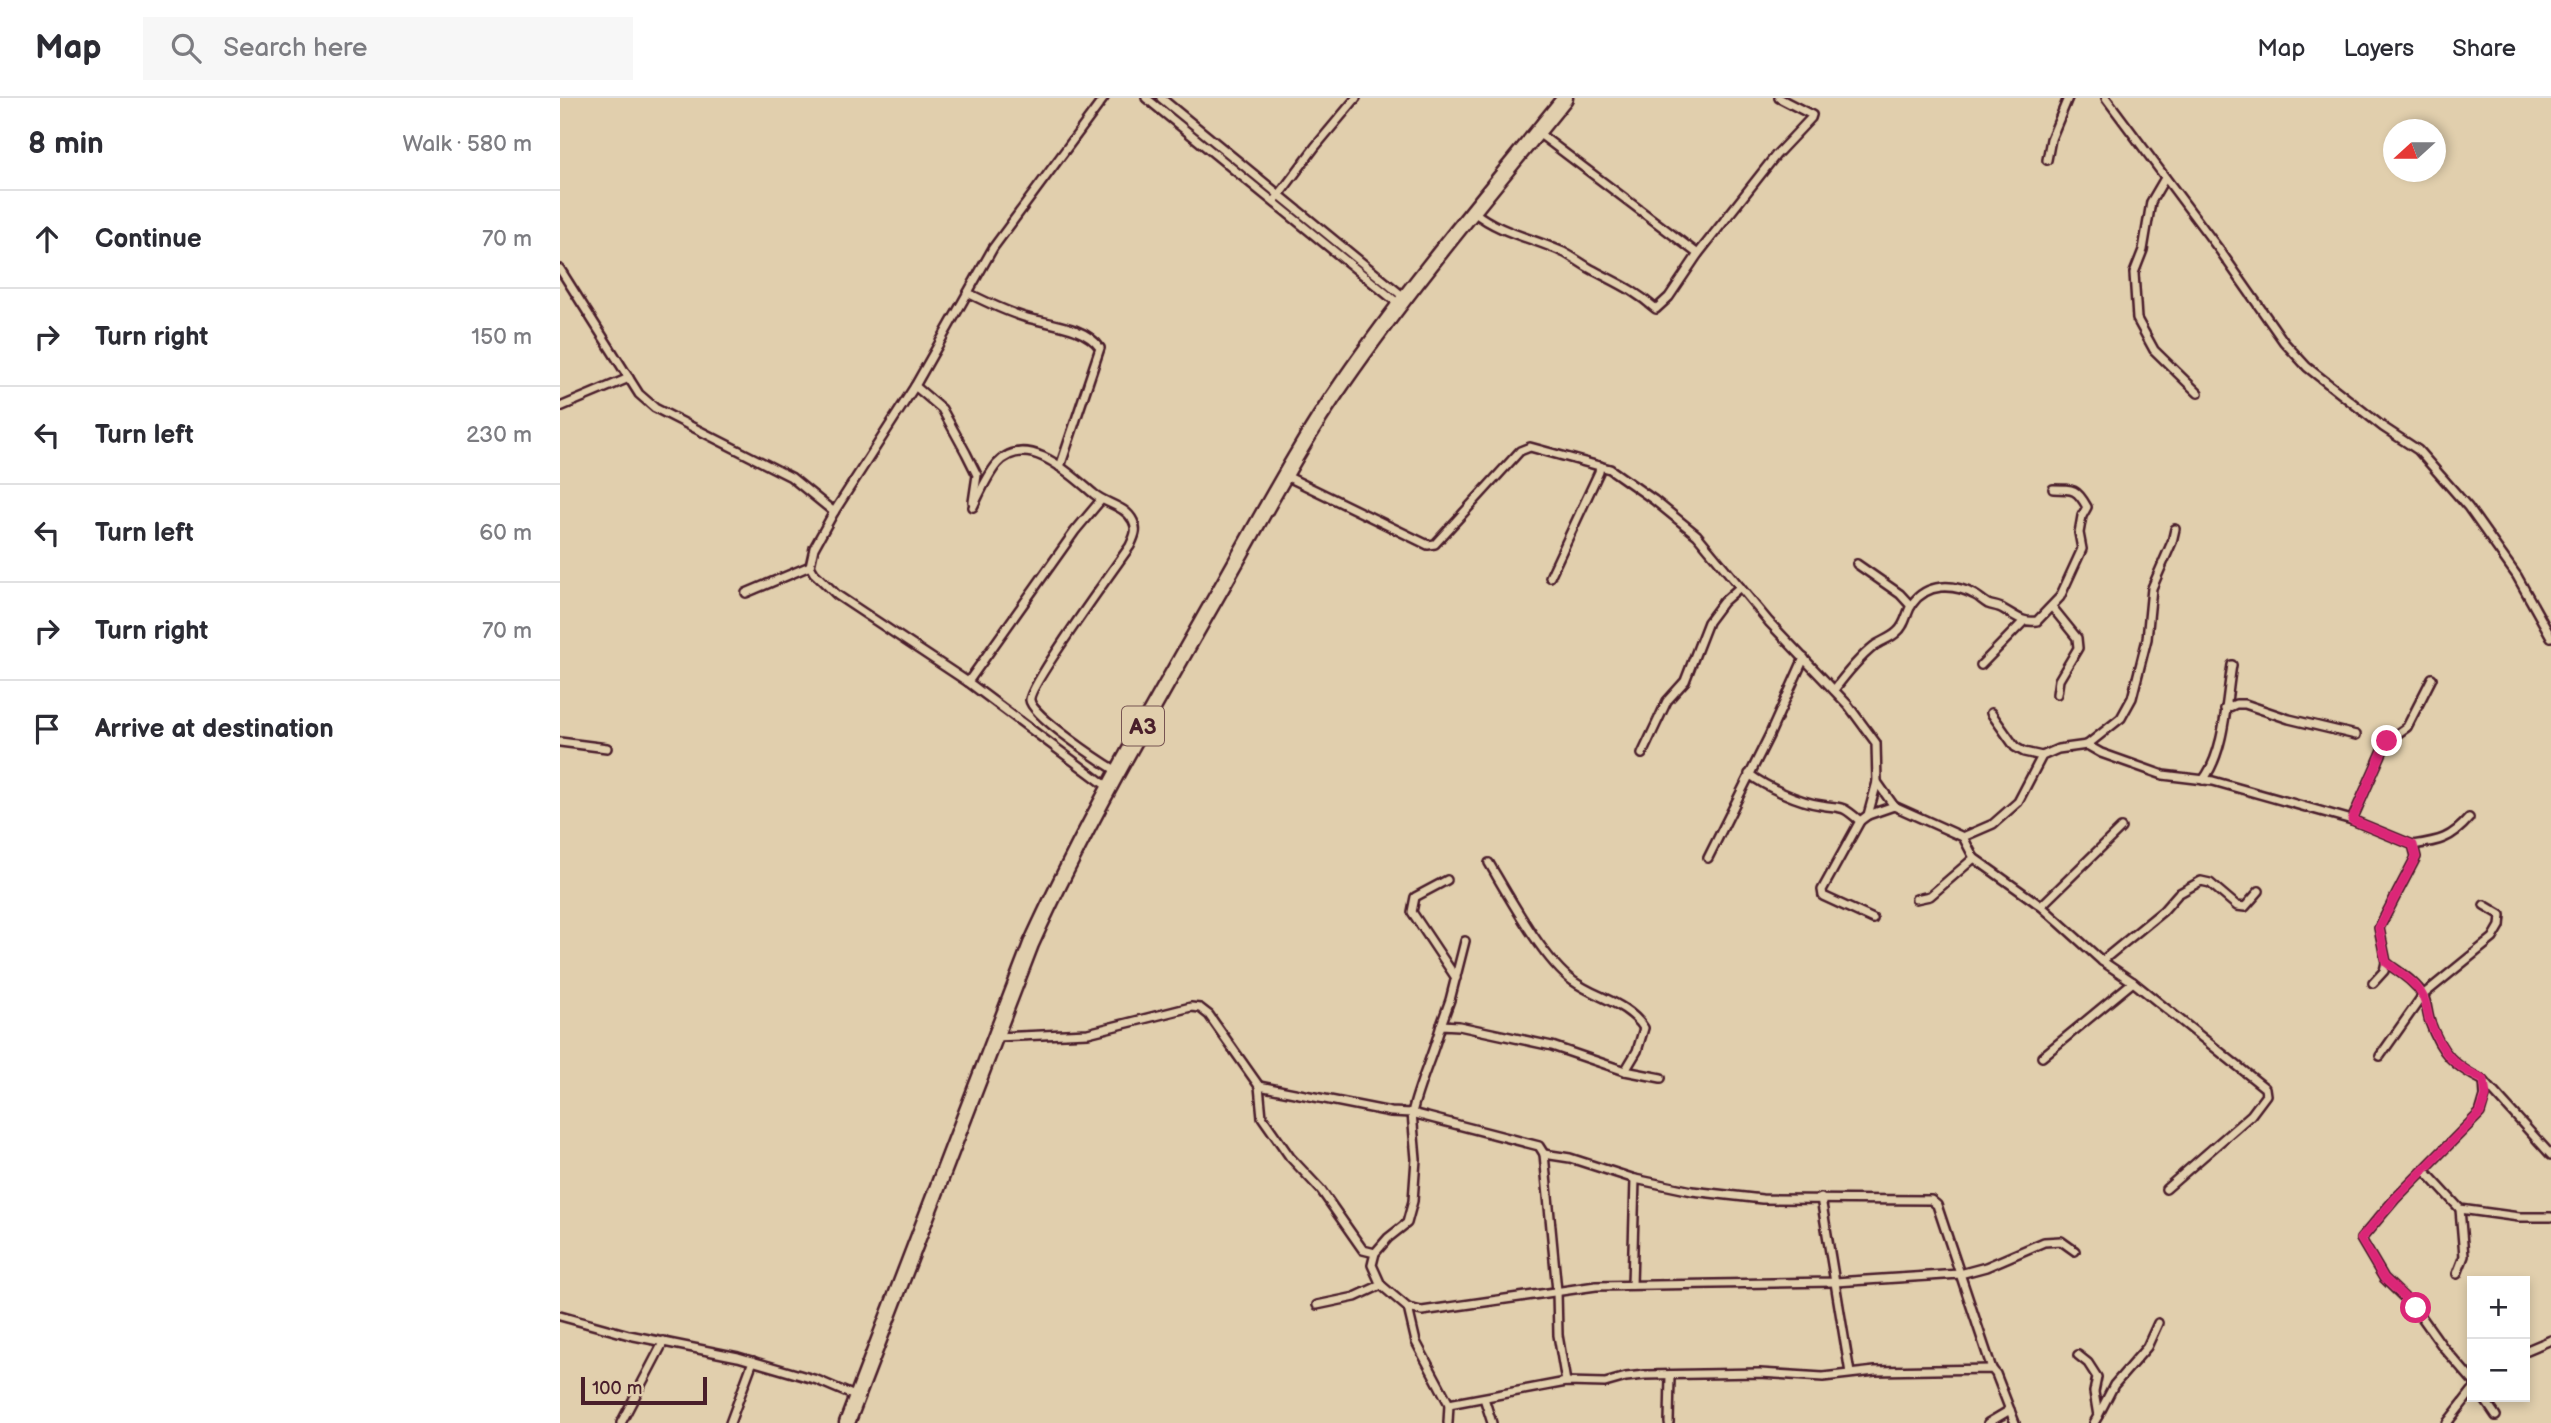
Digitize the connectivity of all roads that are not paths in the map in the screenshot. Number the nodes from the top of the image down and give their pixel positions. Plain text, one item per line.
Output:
1 (1104, 98) edge
2 (1146, 98) edge
3 (1161, 98) edge
4 (1356, 98) edge
5 (1565, 98) edge
6 (1779, 98) edge
7 (2068, 98) edge
8 (2106, 98) edge
9 (1537, 132) junction
10 (2047, 160) dead end
11 (2165, 178) junction
12 (1277, 199) junction
13 (1474, 212) junction
14 (1698, 254) junction
15 (560, 269) edge
16 (968, 293) junction
17 (1402, 301) junction
18 (629, 378) junction
19 (915, 386) junction
20 (2198, 393) dead end
21 (560, 407) edge
22 (1600, 466) junction
23 (1060, 467) junction
24 (1286, 477) junction
25 (2053, 489) dead end
26 (1101, 500) junction
27 (835, 512) junction
28 (2175, 529) dead end
29 (1857, 564) dead end
30 (810, 566) junction
31 (1550, 577) dead end
32 (1740, 587) junction
33 (746, 593) dead end
34 (1911, 606) junction
35 (2052, 607) junction
36 (2024, 621) junction
37 (2551, 637) edge
38 (1804, 658) junction
39 (2232, 665) dead end
40 (1981, 666) dead end
41 (2432, 678) dead end
42 (968, 682) junction
43 (1834, 690) junction
44 (2057, 694) dead end
45 (2225, 709) junction
46 (1991, 713) dead end
47 (2356, 736) dead end
48 (560, 742) edge
49 (2087, 745) junction
50 (607, 748) dead end
51 (1642, 754) dead end
52 (2042, 756) junction
53 (1117, 771) junction
54 (1749, 774) junction
55 (2203, 780) junction
56 (1877, 782) junction
57 (1108, 787) junction
58 (1894, 806) junction
59 (1868, 815) junction
60 (2469, 818) dead end
61 (2352, 820) junction
62 (1860, 821) junction
63 (2120, 828) dead end
64 (1963, 837) junction
65 (2413, 845) junction
66 (1708, 858) dead end
67 (1974, 858) junction
68 (1489, 863) dead end
69 (1447, 880) dead end
70 (2259, 891) dead end
71 (1916, 900) dead end
72 (2484, 905) dead end
73 (2041, 906) junction
74 (1873, 919) dead end
75 (1465, 941) dead end
76 (2102, 961) junction
77 (2386, 962) junction
78 (1456, 978) junction
79 (2133, 982) junction
80 (2372, 983) dead end
81 (2423, 995) junction
82 (1441, 1025) junction
83 (995, 1037) junction
84 (2380, 1056) dead end
85 (2042, 1057) dead end
86 (1625, 1071) junction
87 (1661, 1079) dead end
88 (2484, 1080) junction
89 (1259, 1086) junction
90 (1412, 1113) junction
91 (1544, 1154) junction
92 (2551, 1156) edge
93 (2424, 1171) junction
94 (1635, 1179) junction
95 (2166, 1189) dead end
96 (1821, 1198) junction
97 (2460, 1209) junction
98 (2551, 1217) edge
99 (2076, 1251) dead end
100 (1375, 1253) junction
101 (1960, 1274) junction
102 (2457, 1274) dead end
103 (1835, 1282) junction
104 (1381, 1285) junction
105 (1632, 1285) junction
106 (1557, 1291) junction
107 (1317, 1305) dead end
108 (1409, 1308) junction
109 (560, 1316) edge
110 (2158, 1323) dead end
111 (2551, 1340) edge
112 (664, 1341) junction
113 (2530, 1349) edge
114 (2078, 1355) dead end
115 (753, 1361) junction
116 (1992, 1369) junction
117 (1850, 1373) junction
118 (2467, 1374) edge
119 (1670, 1375) junction
120 (2097, 1377) junction
121 (1566, 1382) junction
122 (2114, 1385) junction
123 (857, 1397) junction
124 (2467, 1397) edge
125 (1484, 1398) junction
126 (2486, 1402) edge
127 (1449, 1404) junction
128 (2010, 1410) junction
129 (2496, 1416) dead end
130 (2096, 1420) edge
131 (621, 1423) edge
132 (730, 1423) edge
133 (847, 1423) edge
134 (1448, 1423) edge
135 (1492, 1423) edge
136 (1669, 1423) edge
137 (1988, 1423) edge
138 (2015, 1423) edge
139 (2447, 1423) edge

1 - 16 street
2 - 12 street
3 - 12 street
4 - 12 street
5 - 9 highway, A3
6 - 14 street
7 - 10 street
8 - 11 street
9 - 13 highway, A3
9 - 14 street
11 - 20 street
11 - 37 street
12 - 17 street
13 - 14 street
13 - 17 highway, A3
15 - 18 street
16 - 19 street
16 - 23 street
17 - 24 highway, A3
18 - 21 street
18 - 27 street
19 - 23 street
19 - 27 street
22 - 24 street
22 - 31 street
22 - 32 street
23 - 26 street
24 - 53 highway, A3
25 - 35 street
26 - 42 street
26 - 53 street
27 - 30 street
28 - 49 street
29 - 34 street
30 - 33 street
30 - 42 street
32 - 38 street
32 - 51 street
34 - 36 street
34 - 43 street
35 - 36 street
35 - 44 street
36 - 40 street
38 - 43 street
38 - 54 street
39 - 45 street
41 - 61 street
42 - 57 street
43 - 56 street
45 - 47 street
45 - 55 street
46 - 52 street
48 - 50 street
49 - 52 street
49 - 55 street
52 - 64 street
53 - 57 highway, A3
54 - 62 street
54 - 66 street
55 - 61 street
56 - 58 street
56 - 59 street
57 - 83 highway, A3
58 - 59 street
58 - 64 street
59 - 62 street
60 - 65 street
61 - 65 street
62 - 74 street
63 - 73 street
64 - 67 street
65 - 77 street
67 - 71 street
67 - 73 street
68 - 86 street
69 - 78 street
70 - 76 street
72 - 81 street
73 - 76 street
75 - 78 street
76 - 79 street
77 - 80 street
77 - 81 street
78 - 82 street
79 - 85 street
79 - 95 street
81 - 84 street
81 - 88 street
82 - 86 street
82 - 90 street
83 - 89 street
83 - 123 highway, A3
86 - 87 street
88 - 92 street
88 - 93 street
89 - 90 street
89 - 100 street
90 - 91 street
90 - 100 street
91 - 94 street
91 - 106 street
93 - 97 street
93 - 118 street
94 - 96 street
94 - 105 street
96 - 101 street
96 - 103 street
97 - 98 street
97 - 102 street
99 - 101 street
100 - 104 street
101 - 103 street
101 - 116 street
103 - 105 street
103 - 117 street
104 - 107 street
104 - 108 street
105 - 106 street
106 - 108 street
106 - 121 street
108 - 127 street
109 - 112 street
110 - 122 street
111 - 113 street
112 - 115 street
112 - 131 street
114 - 120 street
115 - 123 street
115 - 132 street
116 - 117 street
116 - 128 street
117 - 119 street
119 - 121 street
119 - 136 street
120 - 122 street
120 - 130 street
121 - 125 street
122 - 130 street
123 - 133 highway, A3
124 - 139 street
125 - 127 street
125 - 135 street
126 - 129 street
127 - 134 street
128 - 137 street
128 - 138 street

